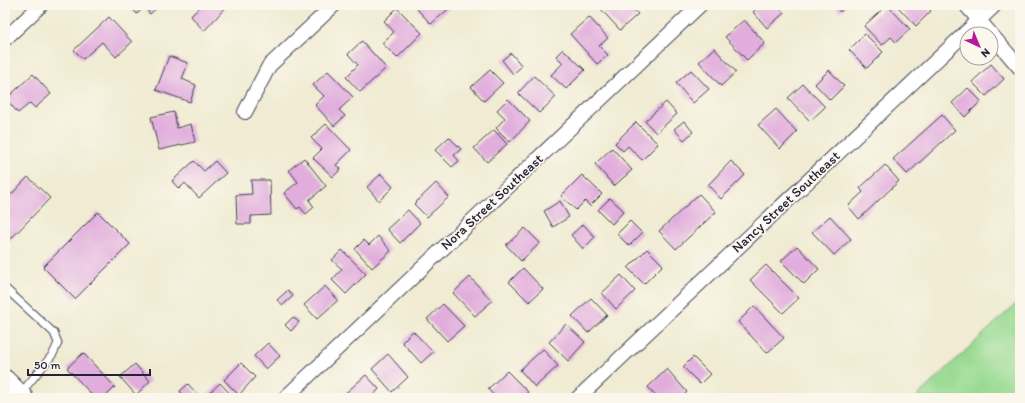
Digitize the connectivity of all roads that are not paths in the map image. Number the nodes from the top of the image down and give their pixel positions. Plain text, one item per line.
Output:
1 (41, 5) edge
2 (334, 5) edge
3 (700, 5) edge
4 (966, 5) edge
5 (995, 5) edge
6 (980, 20) junction
7 (5, 39) edge
8 (1020, 68) edge
9 (245, 112) dead end
10 (5, 288) edge
11 (5, 380) edge
12 (20, 397) edge
13 (285, 398) edge
14 (578, 398) edge

1 - 7 street
2 - 9 street
3 - 13 street, Nora Street Southeast
4 - 6 street
5 - 6 street, Nancy Street Southeast
6 - 8 street
6 - 14 street, Nancy Street Southeast
10 - 12 lane
11 - 12 street

